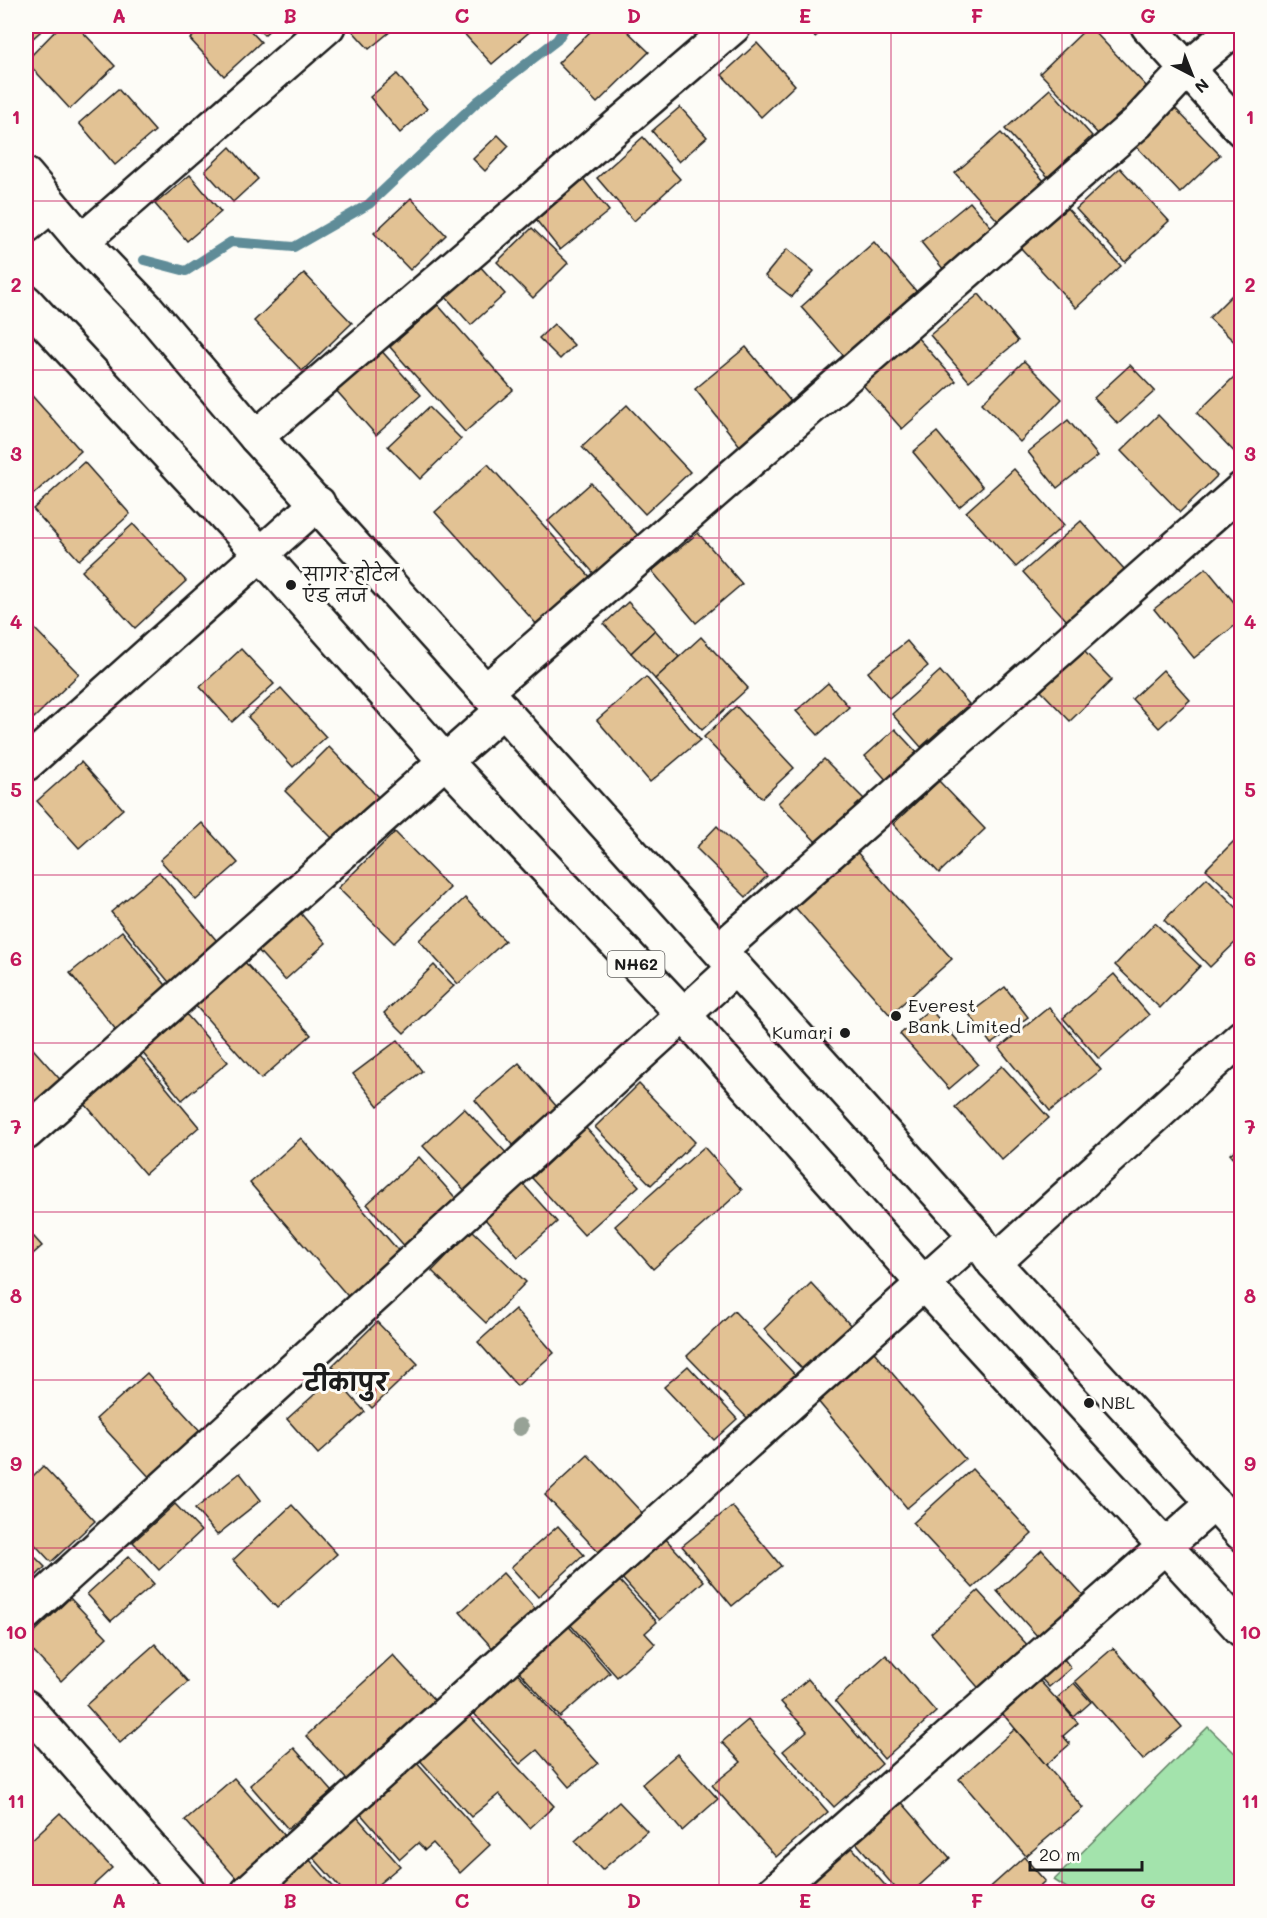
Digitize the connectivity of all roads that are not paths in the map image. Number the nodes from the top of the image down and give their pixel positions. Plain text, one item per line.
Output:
1 (328, 26) edge
2 (734, 26) edge
3 (1148, 26) edge
4 (1238, 26) edge
5 (1187, 69) junction
6 (1242, 130) edge
7 (26, 175) edge
8 (51, 205) junction
9 (26, 226) edge
10 (90, 249) junction
11 (26, 302) edge
12 (256, 437) junction
13 (1242, 489) edge
14 (318, 503) junction
15 (261, 554) junction
16 (495, 700) junction
17 (445, 761) junction
18 (26, 764) edge
19 (728, 959) junction
20 (684, 1015) junction
21 (1242, 1037) edge
22 (26, 1132) edge
23 (985, 1249) junction
24 (923, 1283) junction
25 (1214, 1503) junction
26 (1242, 1534) edge
27 (1165, 1547) junction
28 (26, 1613) edge
29 (1242, 1630) edge
30 (26, 1707) edge
31 (189, 1893) edge
32 (248, 1893) edge
33 (774, 1893) edge

1 - 10 street
2 - 12 street
3 - 5 street
4 - 5 street
5 - 6 street
5 - 16 street
7 - 8 street
8 - 9 street
8 - 10 street
10 - 12 street
11 - 15 street, NH62
12 - 14 street
13 - 19 street
14 - 15 street
14 - 16 street
15 - 17 street, NH62
15 - 18 street
16 - 17 street
16 - 19 street
17 - 20 street, NH62
17 - 22 street
19 - 20 street
19 - 23 street
20 - 24 street, NH62
20 - 28 street
21 - 23 street
23 - 24 street
23 - 25 street
24 - 27 street, NH62
24 - 32 street
25 - 26 street
25 - 27 street
27 - 29 street, NH62
27 - 33 street
30 - 31 street

